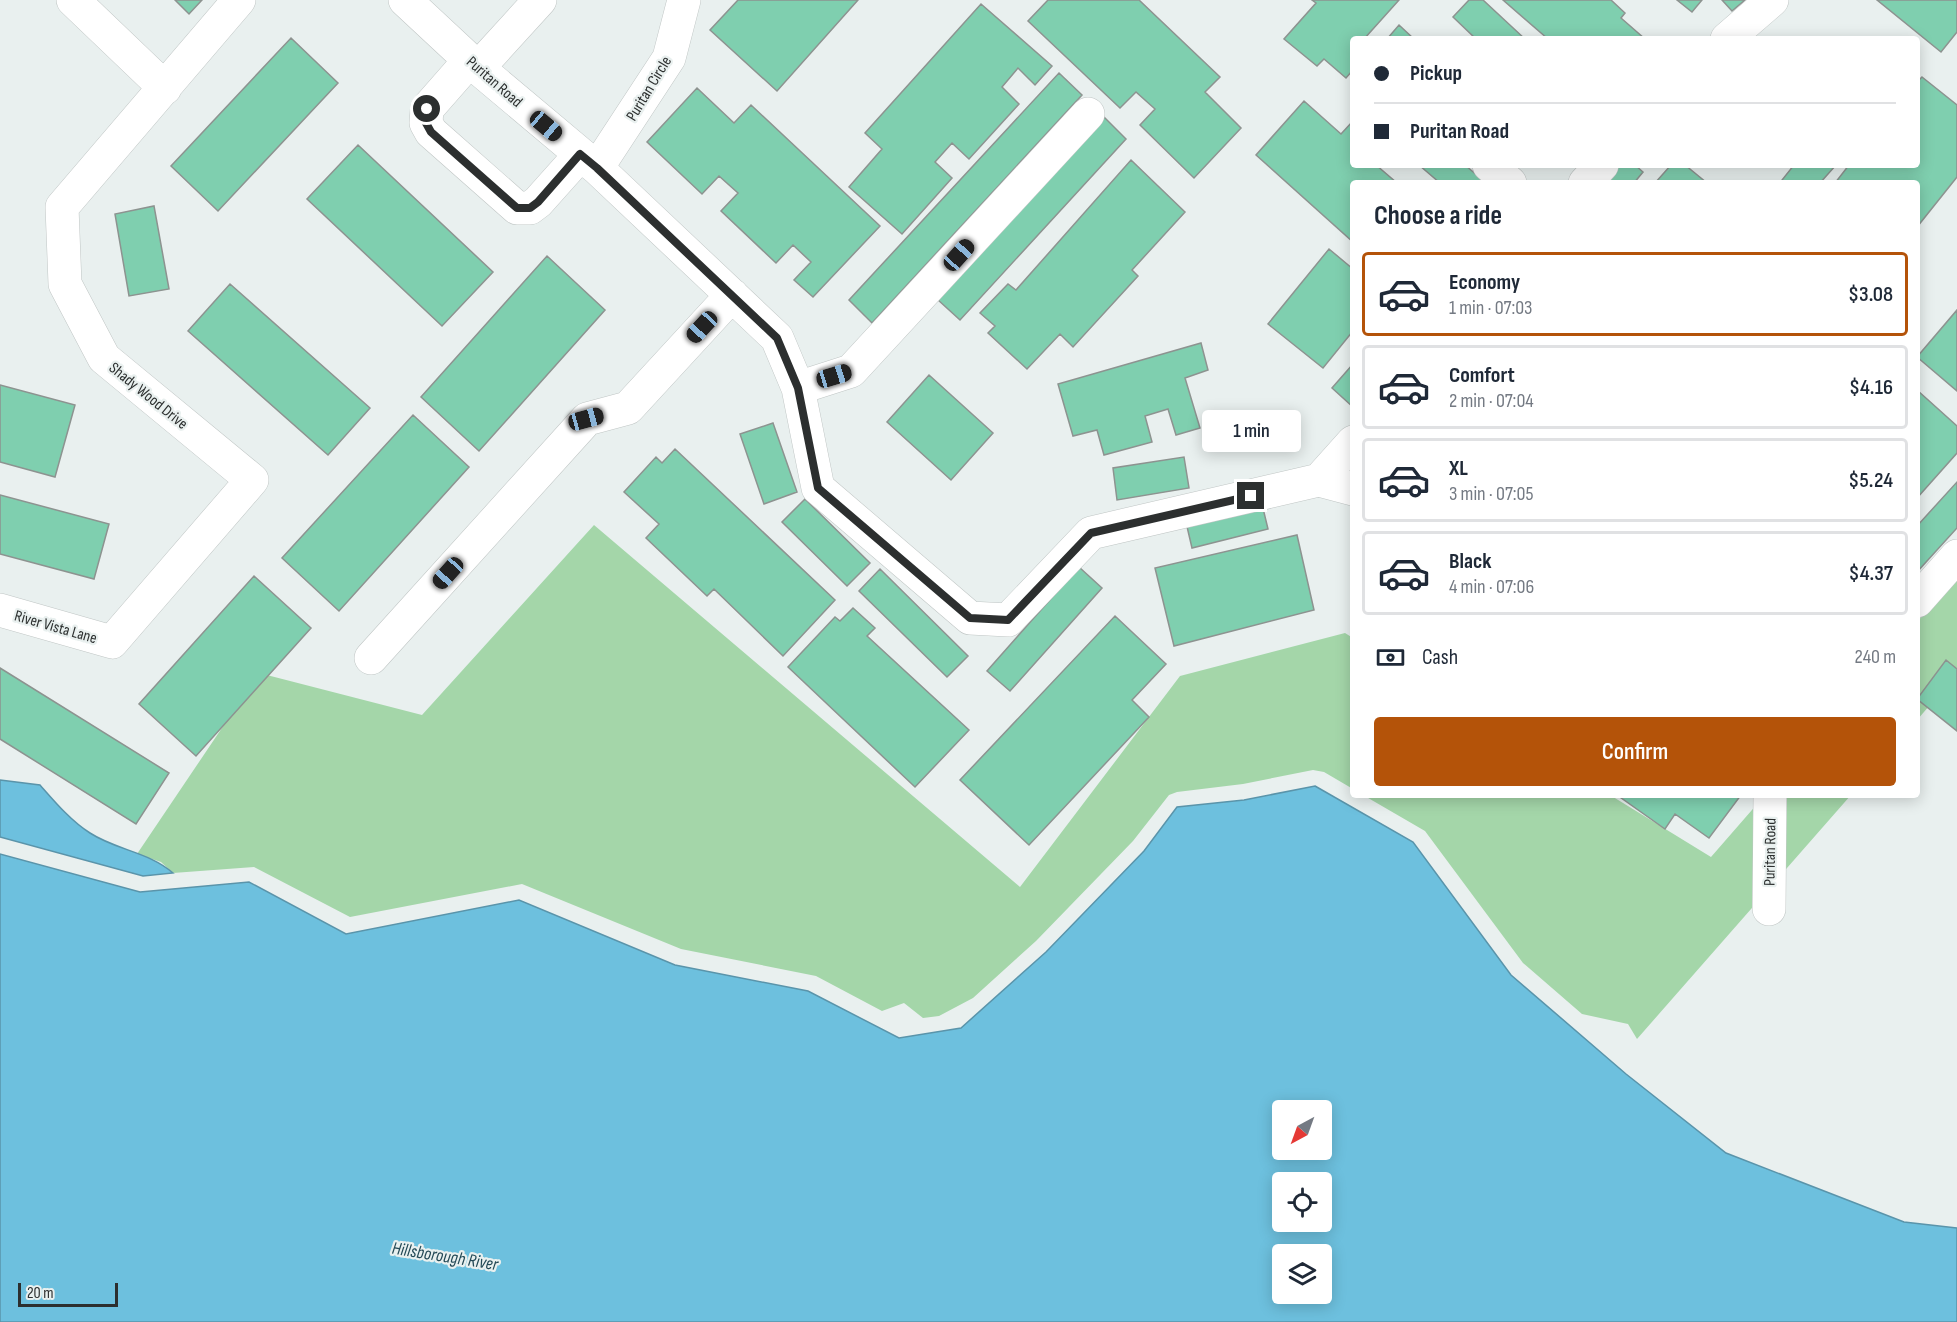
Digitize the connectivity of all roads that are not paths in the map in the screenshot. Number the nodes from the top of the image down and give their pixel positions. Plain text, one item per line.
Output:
1 (73, 0) edge
2 (239, 0) edge
3 (405, 0) edge
4 (540, 0) edge
5 (684, 0) edge
6 (1772, 0) edge
7 (1730, 36) edge
8 (474, 64) junction
9 (165, 88) junction
10 (1088, 114) dead end
11 (589, 161) junction
12 (1493, 168) edge
13 (1599, 168) edge
14 (1507, 180) edge
15 (1588, 180) edge
16 (732, 295) junction
17 (798, 388) junction
18 (1350, 445) edge
19 (1319, 480) junction
20 (1350, 488) edge
21 (1957, 556) edge
22 (1920, 598) edge
23 (0, 610) edge
24 (112, 642) joint
25 (371, 658) dead end
26 (1770, 798) edge
27 (1768, 909) dead end

1 - 9 street
2 - 9 street, Shady Wood Drive
3 - 8 street, Puritan Road
4 - 8 street
5 - 11 street, Puritan Circle
6 - 7 street
8 - 11 street, Puritan Road
8 - 11 street, Puritan Circle
9 - 24 street, Shady Wood Drive
10 - 17 street
11 - 16 street, Puritan Road
12 - 14 street
13 - 15 street
16 - 17 street, Puritan Road
16 - 25 street
17 - 19 street, Puritan Road
18 - 19 street
19 - 20 street, Puritan Road
21 - 22 street
23 - 24 street, River Vista Lane
26 - 27 street, Puritan Road

